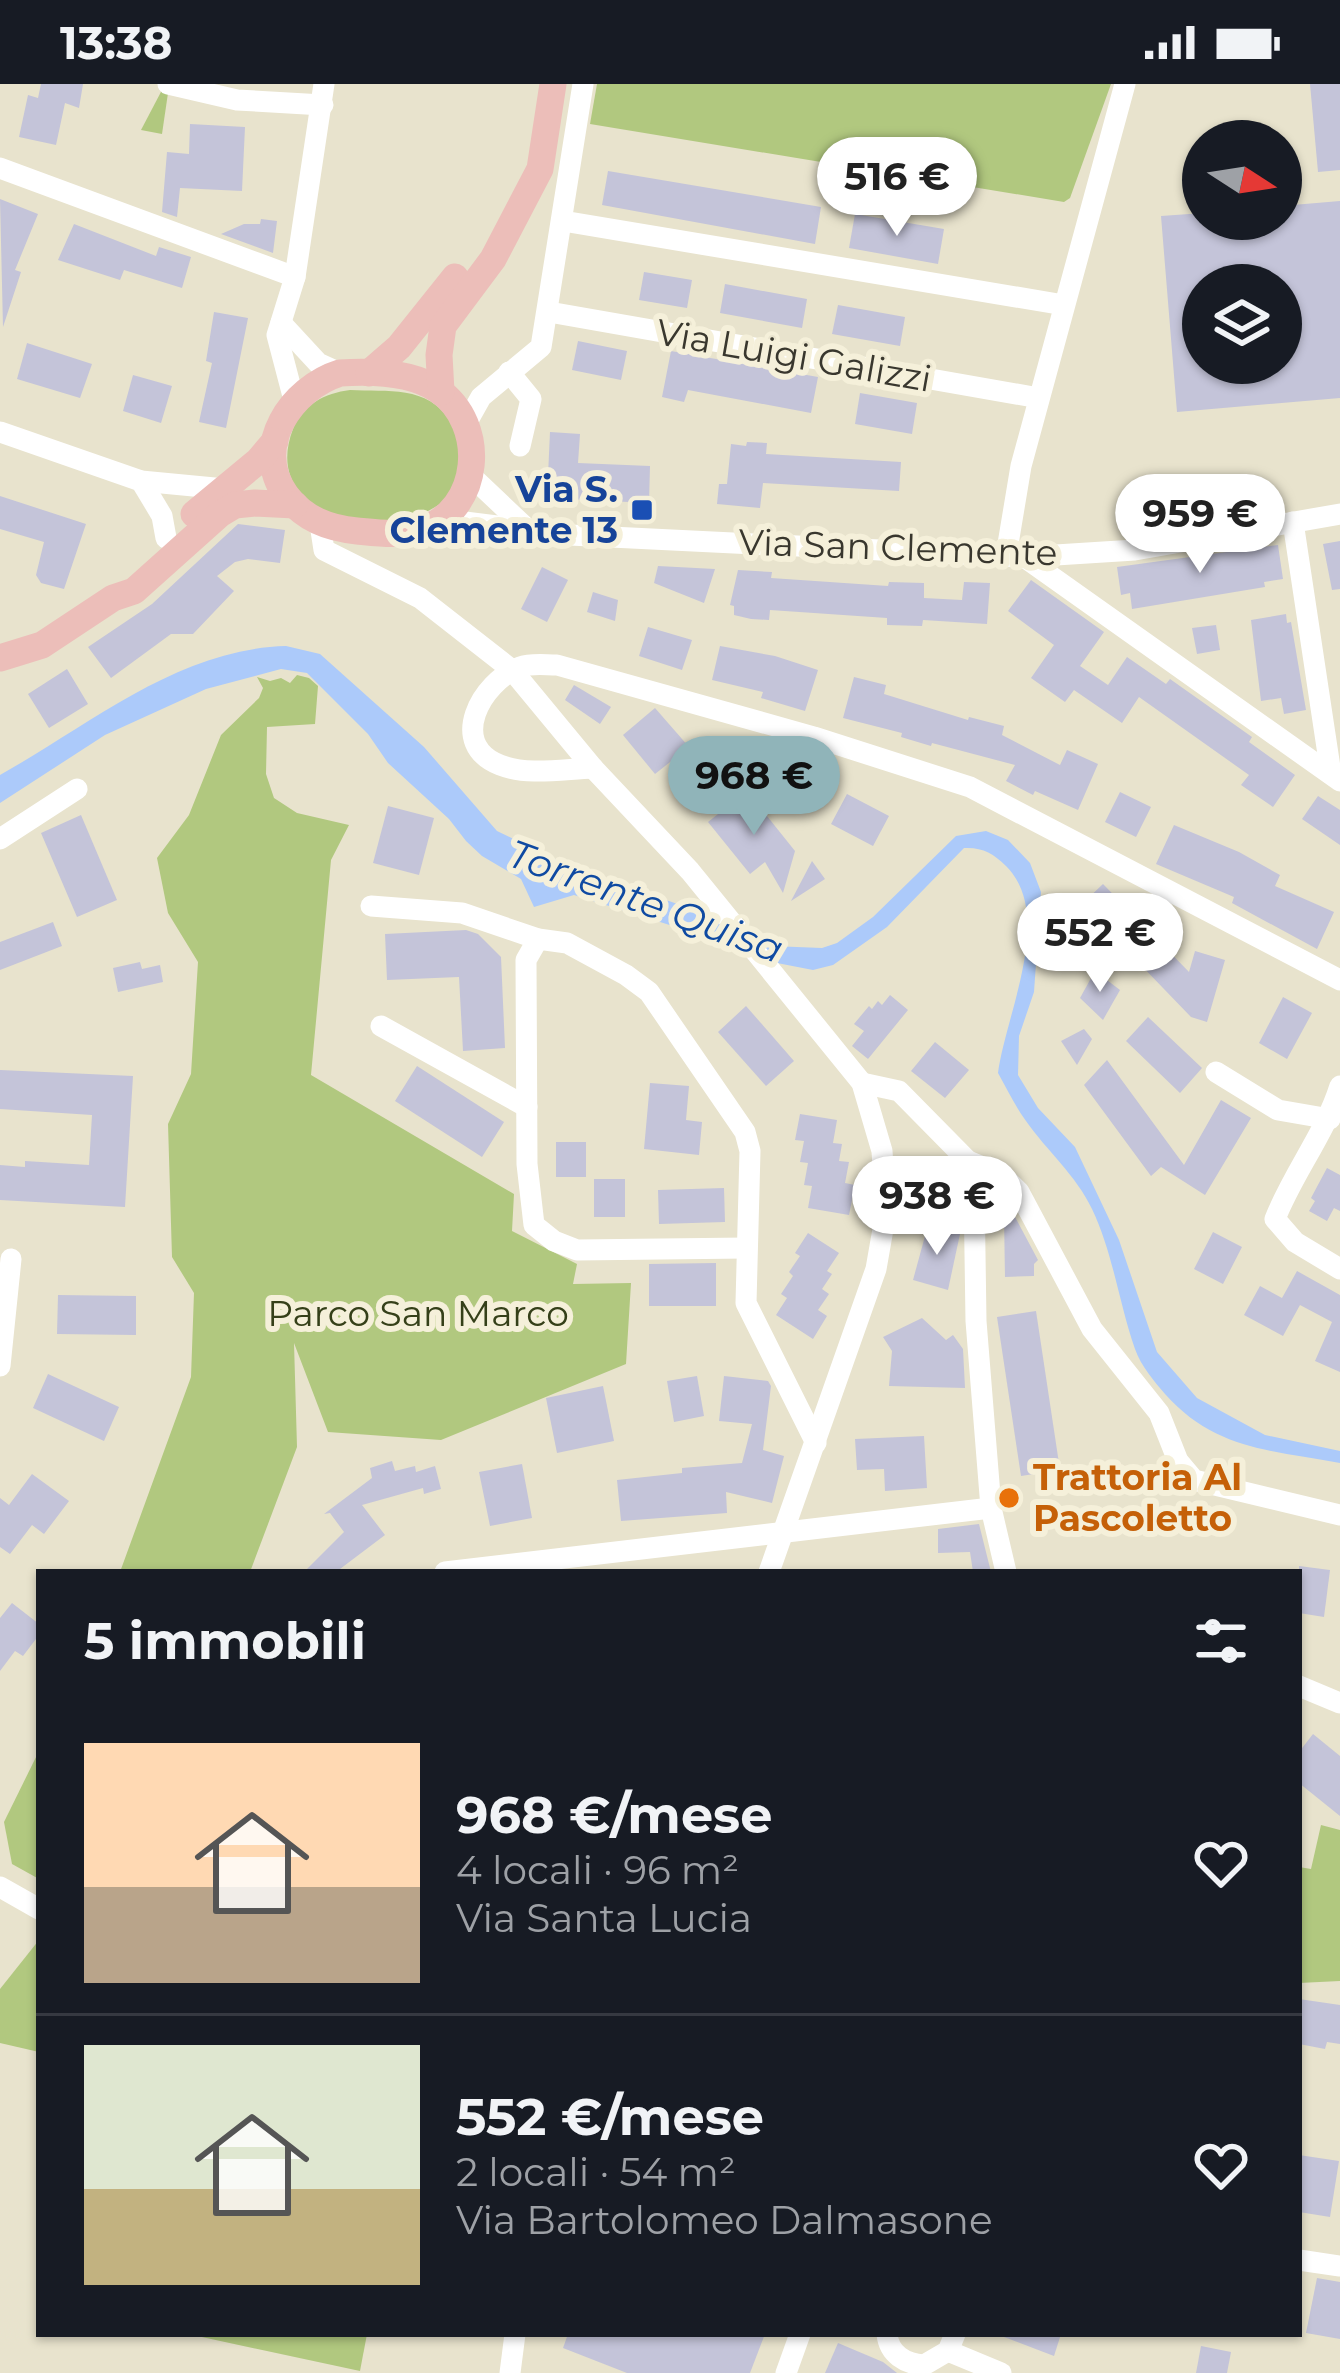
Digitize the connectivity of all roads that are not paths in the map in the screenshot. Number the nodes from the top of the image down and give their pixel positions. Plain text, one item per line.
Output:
1 (169, 84) edge
2 (554, 84) edge
3 (583, 84) edge
4 (1125, 84) edge
5 (324, 95) edge
6 (546, 124) junction
7 (0, 168) edge
8 (563, 221) junction
9 (296, 277) junction
10 (1064, 305) junction
11 (549, 312) junction
12 (281, 322) junction
13 (509, 372) junction
14 (340, 373) junction
15 (369, 373) junction
16 (441, 392) junction
17 (1039, 398) junction
18 (295, 400) junction
19 (467, 422) junction
20 (0, 432) edge
21 (275, 441) junction
22 (520, 446) dead end
23 (470, 476) junction
24 (141, 481) junction
25 (225, 489) junction
26 (296, 505) junction
27 (1340, 514) edge
28 (441, 519) junction
29 (1293, 522) junction
30 (320, 524) junction
31 (525, 527) junction
32 (166, 538) junction
33 (1015, 556) junction
34 (113, 598) junction
35 (0, 658) edge
36 (512, 670) junction
37 (593, 768) junction
38 (1335, 777) edge
39 (77, 789) dead end
40 (0, 838) edge
41 (371, 906) dead end
42 (538, 939) junction
43 (1340, 980) edge
44 (381, 1026) dead end
45 (1216, 1072) dead end
46 (862, 1083) junction
47 (1340, 1086) edge
48 (527, 1107) junction
49 (1330, 1119) junction
50 (968, 1161) junction
51 (746, 1248) junction
52 (10, 1258) dead end
53 (1340, 1269) edge
54 (0, 1366) edge
55 (815, 1444) junction
56 (991, 1508) junction
57 (1340, 1515) edge
58 (783, 1534) junction
59 (466, 1569) edge
60 (770, 1569) edge
61 (1005, 1569) edge
62 (1302, 1688) edge
63 (1340, 1703) edge
64 (0, 1887) edge
65 (36, 1907) edge
66 (1302, 2260) edge
67 (1340, 2266) edge
68 (514, 2337) edge
69 (799, 2337) edge
70 (888, 2337) edge
71 (957, 2349) edge
72 (510, 2373) edge
73 (786, 2373) edge
74 (1001, 2373) edge

1 - 5 street
2 - 6 main road
3 - 8 street
4 - 10 street
5 - 9 street
6 - 15 main road
6 - 16 main road
7 - 9 street
8 - 10 street
8 - 11 street
9 - 12 street
10 - 17 street
11 - 13 street
11 - 17 street, Via Luigi Galizzi
12 - 14 street
12 - 18 street
13 - 19 street
13 - 22 street
14 - 15 main road
14 - 18 main road
15 - 16 main road
16 - 19 main road
17 - 33 street
18 - 21 main road
19 - 23 main road
20 - 24 street
21 - 25 main road
21 - 26 main road
23 - 28 main road
23 - 31 street
24 - 25 street
24 - 32 street
25 - 32 main road
26 - 30 main road
26 - 34 main road
27 - 29 street, Via San Clemente
28 - 30 main road
28 - 31 street, Via San Clemente
29 - 33 street, Via San Clemente
29 - 38 street
30 - 36 street
31 - 33 street, Via San Clemente
32 - 34 main road
33 - 38 street
34 - 35 main road
36 - 37 street
36 - 37 street
36 - 43 street
37 - 46 street
39 - 40 street
41 - 42 street
42 - 48 street
42 - 51 street
44 - 48 street
45 - 49 street
46 - 50 street
46 - 55 street
47 - 49 street
48 - 51 street
49 - 53 street
50 - 56 street
50 - 57 street
51 - 55 street
52 - 54 street
55 - 58 street
56 - 58 street
56 - 61 street
58 - 59 street
58 - 60 street
62 - 63 street
64 - 65 street
66 - 67 street
68 - 72 street
69 - 73 street
70 - 71 street
71 - 74 street

